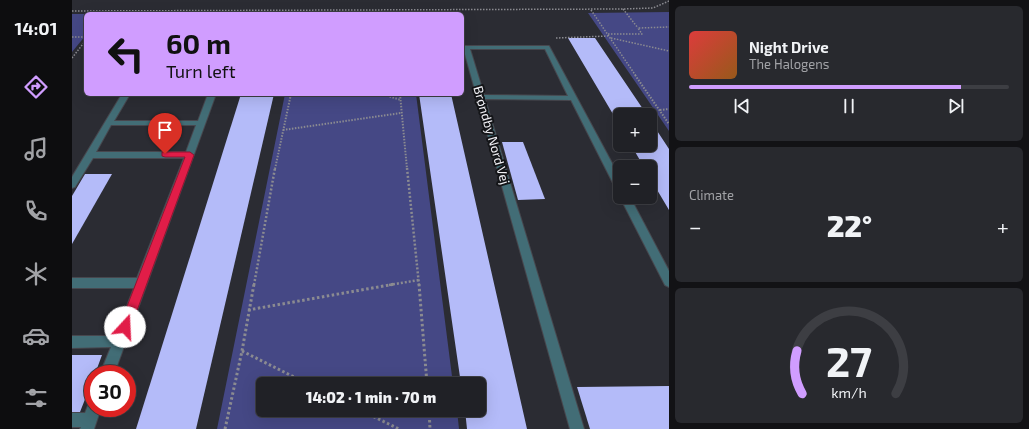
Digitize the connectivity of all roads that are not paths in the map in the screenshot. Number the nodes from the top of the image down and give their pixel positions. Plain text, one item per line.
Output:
1 (125, 96) edge
2 (211, 96) edge
3 (481, 97) junction
4 (573, 98) junction
5 (109, 123) junction
6 (202, 123) junction
7 (90, 155) junction
8 (190, 155) junction
9 (613, 175) edge
10 (72, 185) edge
11 (629, 204) edge
12 (669, 282) edge
13 (72, 283) edge
14 (142, 283) junction
15 (72, 342) edge
16 (120, 342) junction
17 (111, 365) edge
18 (90, 419) edge
19 (72, 420) edge
20 (577, 429) edge

1 - 5 street
2 - 6 street
3 - 4 street
3 - 4 street, Brøndby Nord Vej
3 - 20 street, Brøndby Nord Vej
4 - 9 street
5 - 6 street
5 - 7 street
6 - 8 street
7 - 8 street
7 - 10 street
8 - 14 street
11 - 12 street
13 - 14 street
14 - 16 street
15 - 16 street
16 - 17 street
18 - 19 street

